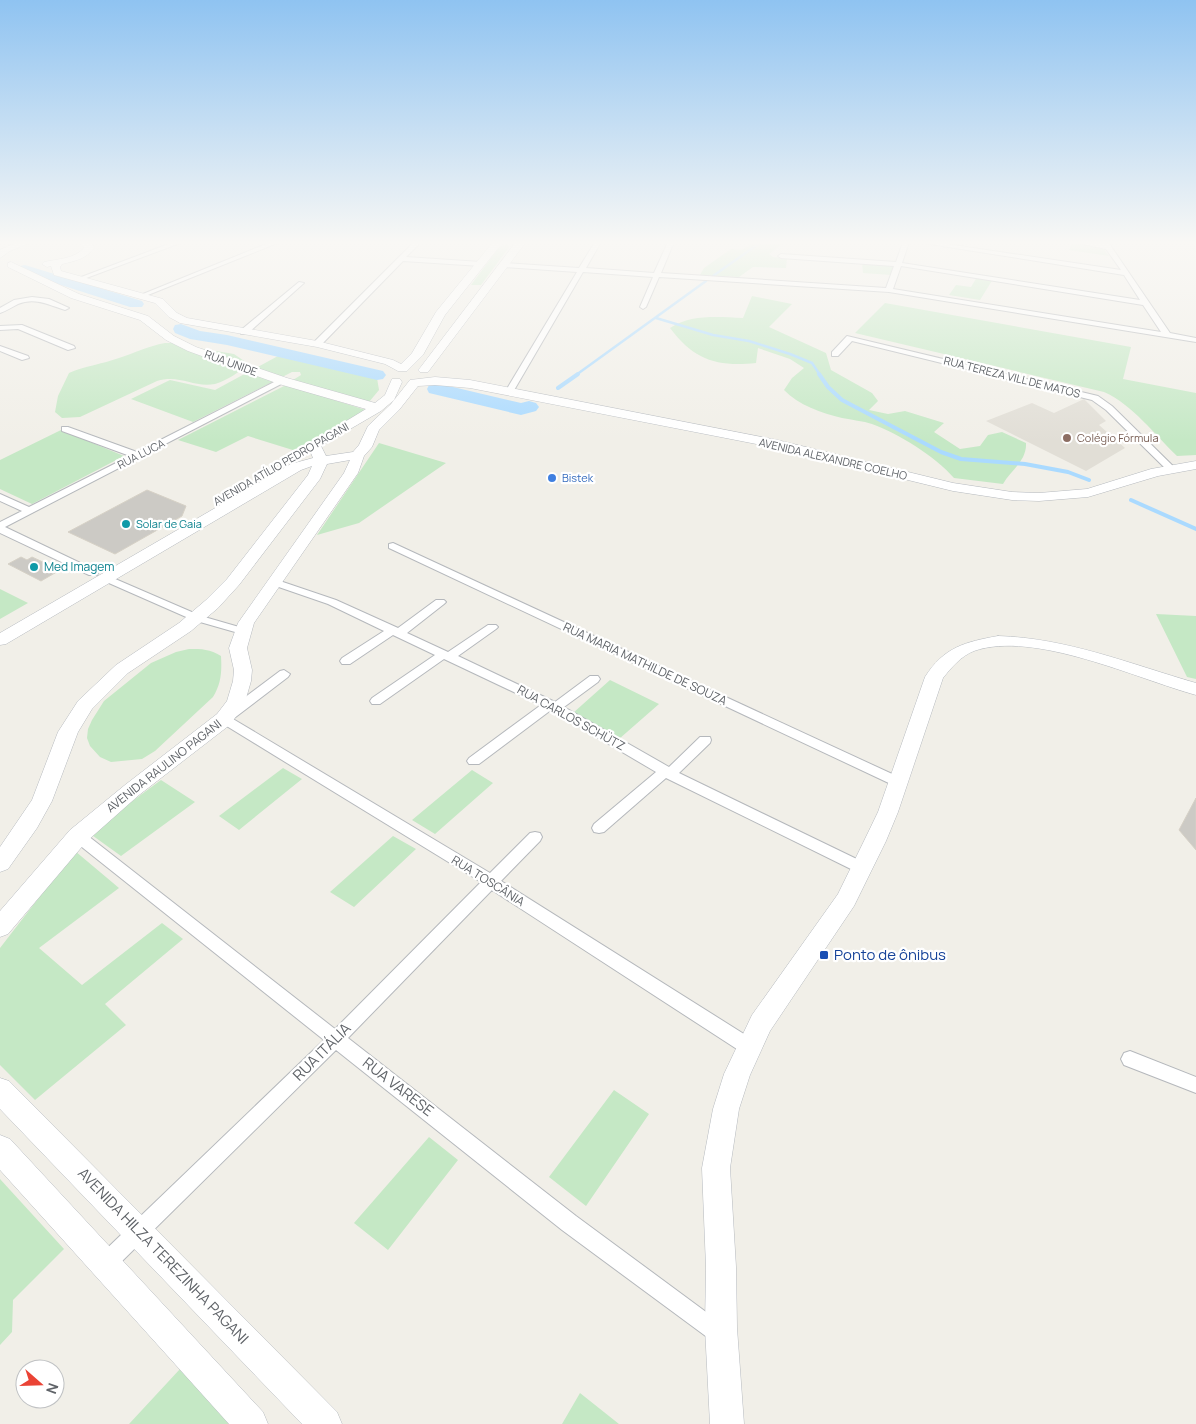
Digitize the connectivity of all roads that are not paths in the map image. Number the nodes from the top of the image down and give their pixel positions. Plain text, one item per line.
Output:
1 (114, 308) edge
2 (166, 308) edge
3 (271, 308) edge
4 (353, 308) edge
5 (445, 308) edge
6 (471, 308) edge
7 (559, 308) edge
8 (1003, 308) edge
9 (1149, 308) edge
10 (171, 313) junction
11 (440, 314) junction
12 (144, 318) junction
13 (464, 318) junction
14 (184, 321) junction
15 (0, 328) edge
16 (159, 330) junction
17 (246, 330) junction
18 (1167, 335) junction
19 (1196, 340) edge
20 (317, 344) junction
21 (0, 348) edge
22 (71, 348) dead end
23 (835, 354) dead end
24 (25, 358) dead end
25 (425, 371) junction
26 (400, 373) junction
27 (283, 381) junction
28 (416, 382) junction
29 (470, 384) junction
30 (510, 392) junction
31 (377, 408) junction
32 (66, 429) dead end
33 (318, 453) junction
34 (357, 455) junction
35 (137, 456) junction
36 (1196, 465) edge
37 (1170, 469) junction
38 (0, 497) edge
39 (30, 511) junction
40 (0, 528) edge
41 (393, 546) dead end
42 (100, 576) junction
43 (274, 582) junction
44 (440, 602) dead end
45 (197, 618) junction
46 (0, 627) edge
47 (492, 627) dead end
48 (242, 631) junction
49 (395, 632) junction
50 (0, 640) edge
51 (447, 655) junction
52 (346, 661) dead end
53 (284, 674) dead end
54 (594, 679) dead end
55 (1196, 689) edge
56 (376, 701) dead end
57 (553, 706) junction
58 (224, 719) junction
59 (705, 740) dead end
60 (474, 761) dead end
61 (668, 773) junction
62 (898, 782) junction
63 (599, 828) dead end
64 (78, 836) junction
65 (535, 837) dead end
66 (0, 863) edge
67 (862, 868) junction
68 (492, 882) junction
69 (0, 927) edge
70 (336, 1038) junction
71 (749, 1047) junction
72 (1130, 1059) dead end
73 (1196, 1085) edge
74 (0, 1090) edge
75 (0, 1149) edge
76 (139, 1231) junction
77 (105, 1264) junction
78 (721, 1335) junction
79 (251, 1424) edge
80 (325, 1424) edge
81 (727, 1424) edge

1 - 12 main road, RUA UNIDE
2 - 10 main road
3 - 17 street
4 - 20 street
5 - 11 main road, AVENIDA ATÍLIO PEDRO PAGANI
6 - 13 main road
7 - 30 street
8 - 18 street
9 - 18 street
10 - 12 main road
10 - 14 main road
11 - 13 main road
11 - 26 main road, AVENIDA ATÍLIO PEDRO PAGANI
12 - 16 main road, RUA UNIDE
13 - 25 main road
14 - 16 main road
14 - 17 main road
15 - 22 street
16 - 27 main road, RUA UNIDE
17 - 20 main road
18 - 19 street
20 - 26 main road
21 - 24 street
23 - 37 street, RUA TEREZA VILL DE MATOS
25 - 26 main road, AVENIDA ALEXANDRE COELHO
25 - 28 main road
25 - 29 main road, AVENIDA ALEXANDRE COELHO
26 - 28 main road
26 - 31 main road, AVENIDA ATÍLIO PEDRO PAGANI
27 - 31 main road, RUA UNIDE
27 - 35 street, RUA LUCA
28 - 29 main road, AVENIDA ALEXANDRE COELHO
28 - 34 main road
29 - 30 main road, AVENIDA ALEXANDRE COELHO
30 - 37 main road, AVENIDA ALEXANDRE COELHO
31 - 33 main road, AVENIDA ATÍLIO PEDRO PAGANI
32 - 35 street
33 - 34 main road, AVENIDA ATÍLIO PEDRO PAGANI
33 - 42 main road, AVENIDA ATÍLIO PEDRO PAGANI
33 - 45 main road
34 - 43 main road, AVENIDA RAULINO PAGANI
35 - 39 street, RUA LUCA
36 - 37 main road, AVENIDA ALEXANDRE COELHO
38 - 39 street
39 - 40 street, RUA LUCA
40 - 42 street
41 - 62 street, RUA MARIA MATHILDE DE SOUZA
42 - 45 street
42 - 46 main road, AVENIDA ATÍLIO PEDRO PAGANI
42 - 50 main road, AVENIDA ATÍLIO PEDRO PAGANI
43 - 48 main road, AVENIDA RAULINO PAGANI
43 - 49 street, RUA CARLOS SCHÜTZ
44 - 49 street
45 - 48 street
45 - 66 main road
47 - 51 street
48 - 58 main road, AVENIDA RAULINO PAGANI
49 - 51 street, RUA CARLOS SCHÜTZ
49 - 52 street
51 - 56 street
51 - 57 street, RUA CARLOS SCHÜTZ
53 - 58 street
54 - 57 street
55 - 62 main road
57 - 60 street
57 - 61 street, RUA CARLOS SCHÜTZ
58 - 64 main road, AVENIDA RAULINO PAGANI
58 - 68 street, RUA TOSCÂNIA
59 - 61 street
61 - 63 street
61 - 67 street, RUA CARLOS SCHÜTZ
62 - 67 main road
64 - 69 main road, AVENIDA RAULINO PAGANI
64 - 70 street, RUA VARESE
65 - 68 street, RUA ITÁLIA
67 - 71 main road
68 - 70 street, RUA ITÁLIA
68 - 71 street, RUA TOSCÂNIA
70 - 76 street, RUA ITÁLIA
70 - 78 street, RUA VARESE
71 - 78 main road
72 - 73 street
74 - 76 main road, AVENIDA HILZA TEREZINHA PAGANI
75 - 77 main road
76 - 77 street, RUA ITÁLIA
76 - 80 main road, AVENIDA HILZA TEREZINHA PAGANI
77 - 79 main road
78 - 81 main road

